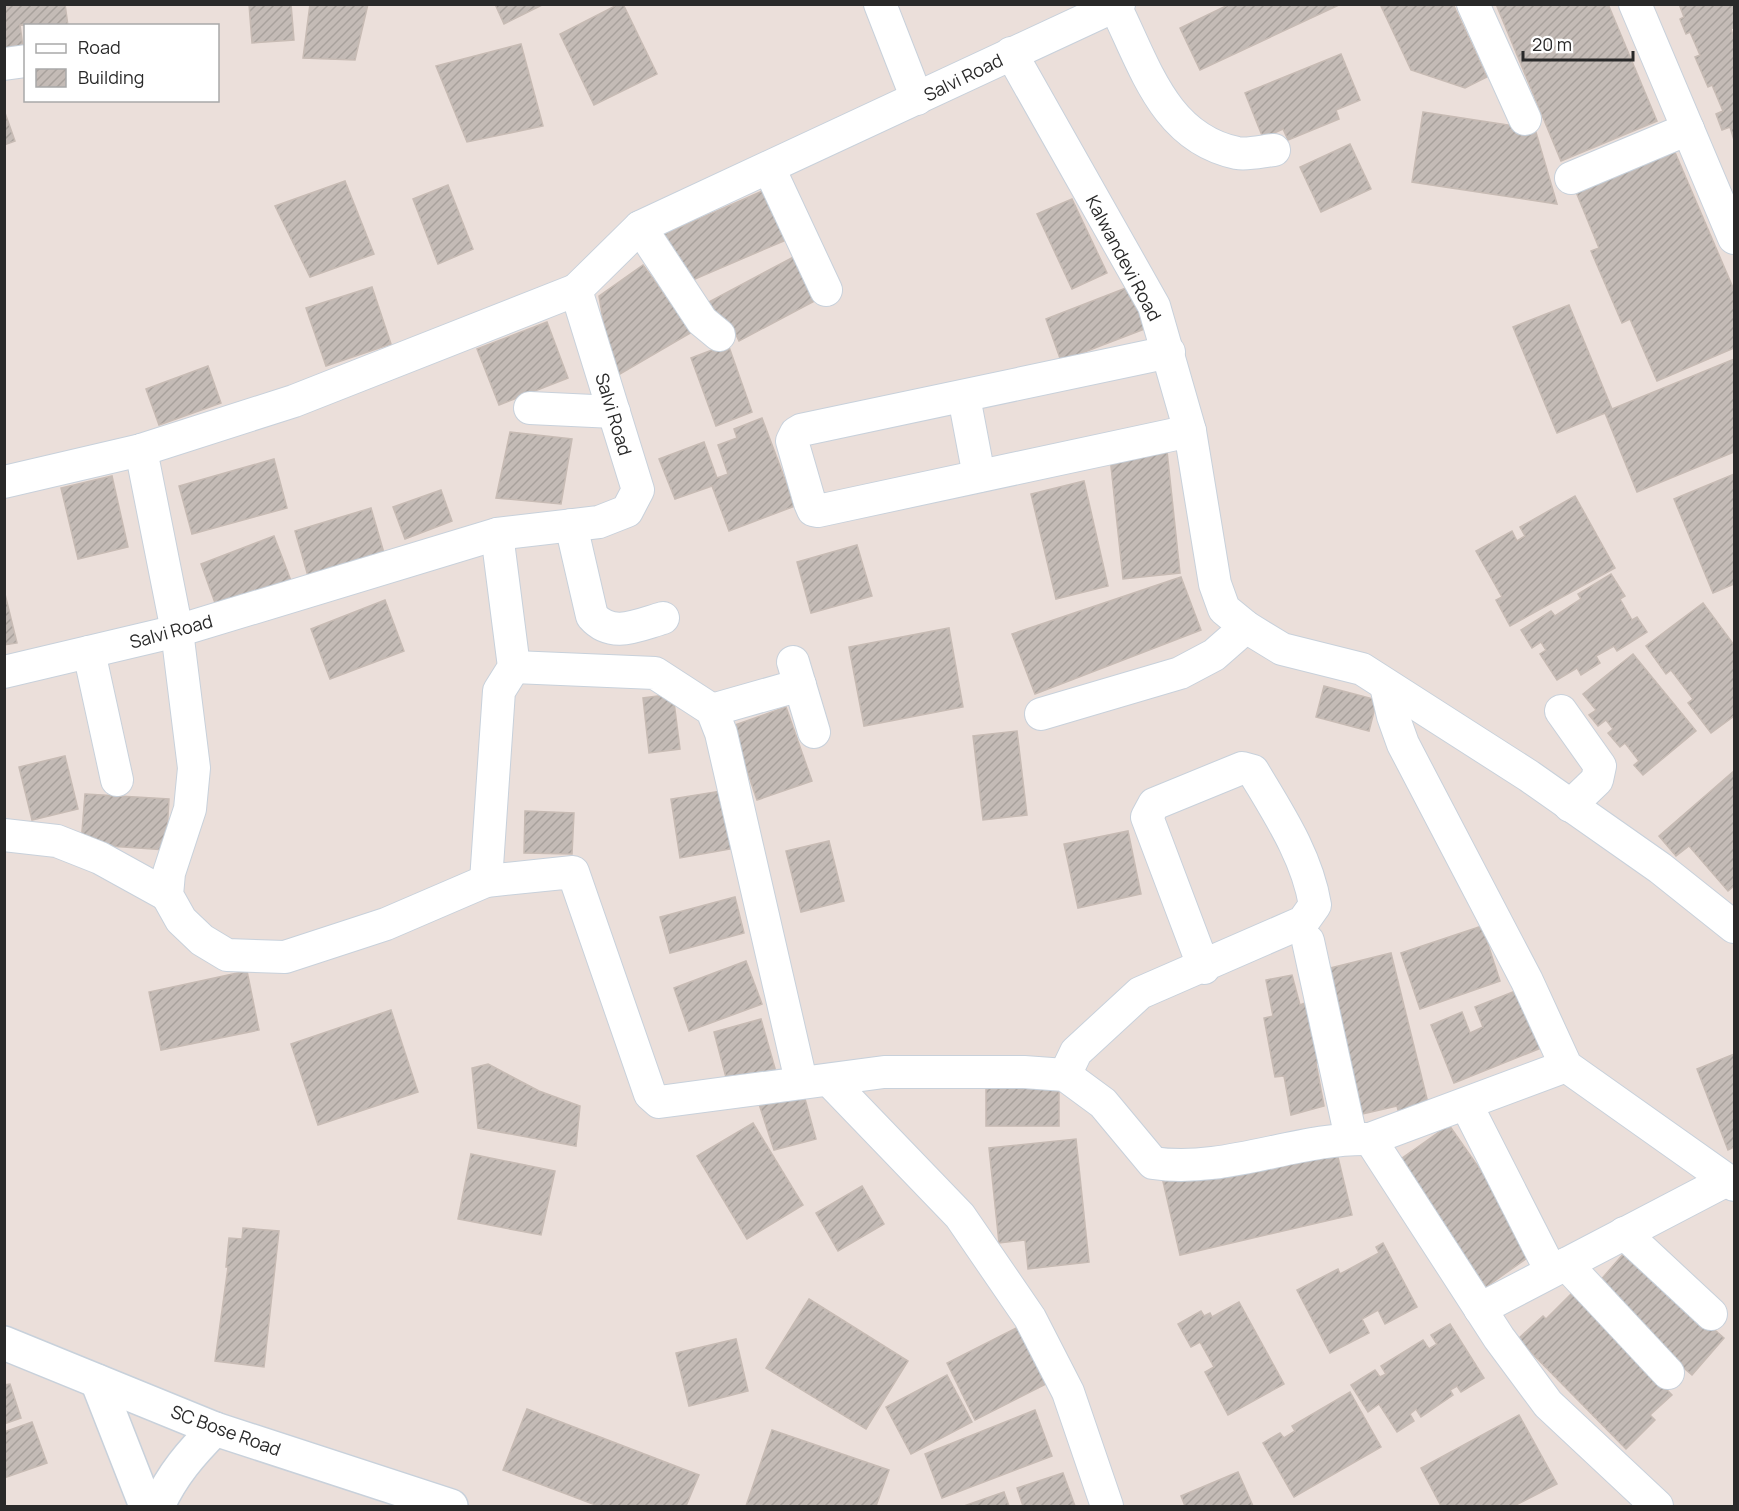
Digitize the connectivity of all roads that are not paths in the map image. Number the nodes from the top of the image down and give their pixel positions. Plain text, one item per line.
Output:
1 (880, 4) edge
2 (1473, 4) edge
3 (1635, 4) edge
4 (1117, 5) edge
5 (1011, 53) junction
6 (24, 61) edge
7 (4, 64) edge
8 (917, 99) junction
9 (1525, 119) dead end
10 (1688, 129) junction
11 (1274, 150) dead end
12 (769, 168) junction
13 (1571, 178) dead end
14 (1724, 183) edge
15 (640, 227) junction
16 (1734, 238) edge
17 (576, 290) junction
18 (826, 290) dead end
19 (719, 335) dead end
20 (1169, 352) junction
21 (964, 397) junction
22 (530, 408) dead end
23 (614, 412) junction
24 (1190, 431) junction
25 (141, 450) junction
26 (980, 476) junction
27 (4, 482) edge
28 (571, 525) junction
29 (497, 534) junction
30 (663, 618) dead end
31 (1246, 627) junction
32 (177, 631) junction
33 (89, 652) junction
34 (514, 668) junction
35 (4, 672) edge
36 (1386, 686) junction
37 (712, 710) junction
38 (1561, 711) dead end
39 (1041, 714) dead end
40 (814, 732) dead end
41 (117, 780) dead end
42 (1570, 806) junction
43 (4, 835) edge
44 (486, 882) junction
45 (167, 895) junction
46 (1734, 927) edge
47 (1308, 941) dead end
48 (1204, 968) junction
49 (1566, 1066) junction
50 (1065, 1075) junction
51 (815, 1080) junction
52 (1466, 1104) junction
53 (1361, 1139) junction
54 (1731, 1182) edge
55 (1624, 1233) junction
56 (1558, 1267) junction
57 (1480, 1309) junction
58 (1711, 1314) dead end
59 (4, 1344) edge
60 (1668, 1372) dead end
61 (97, 1382) junction
62 (215, 1429) junction
63 (146, 1506) edge
64 (158, 1506) edge
65 (451, 1506) edge
66 (1107, 1506) edge
67 (1657, 1506) edge

1 - 8 street
2 - 9 street
3 - 10 street
4 - 5 street, Salvi Road
4 - 11 street
5 - 8 street, Salvi Road
5 - 20 street, Kalwandevi Road
6 - 7 street
8 - 12 street, Salvi Road
10 - 13 street
10 - 14 street
12 - 15 street, Salvi Road
12 - 18 street
14 - 16 street
15 - 17 street, Salvi Road
15 - 19 street
17 - 23 street, Salvi Road
17 - 25 street
20 - 21 street
20 - 24 street, Kalwandevi Road
21 - 26 street
21 - 26 street
22 - 23 street
23 - 28 street, Salvi Road
24 - 26 street
24 - 31 street, Kalwandevi Road
25 - 27 street
25 - 32 street
28 - 29 street, Salvi Road
28 - 30 street
29 - 32 street, Salvi Road
29 - 34 street
31 - 36 street, Kalwandevi Road
31 - 39 street
32 - 33 street, Salvi Road
32 - 45 street
33 - 35 street, Salvi Road
33 - 41 street
34 - 37 street
34 - 44 street
36 - 42 street, Kalwandevi Road
36 - 49 street
37 - 40 street
37 - 51 street
38 - 42 street
42 - 46 street, Kalwandevi Road
43 - 45 street
44 - 45 street
44 - 51 street
47 - 53 street
48 - 48 street
48 - 50 street
49 - 52 street
49 - 54 street
50 - 51 street
50 - 53 street
51 - 66 street
52 - 53 street
52 - 56 street
53 - 57 street
54 - 55 street
55 - 56 street
55 - 58 street
56 - 57 street
56 - 60 street
57 - 67 street
59 - 61 street, SC Bose Road
61 - 62 street, SC Bose Road
61 - 63 street
62 - 64 street
62 - 65 street, SC Bose Road

